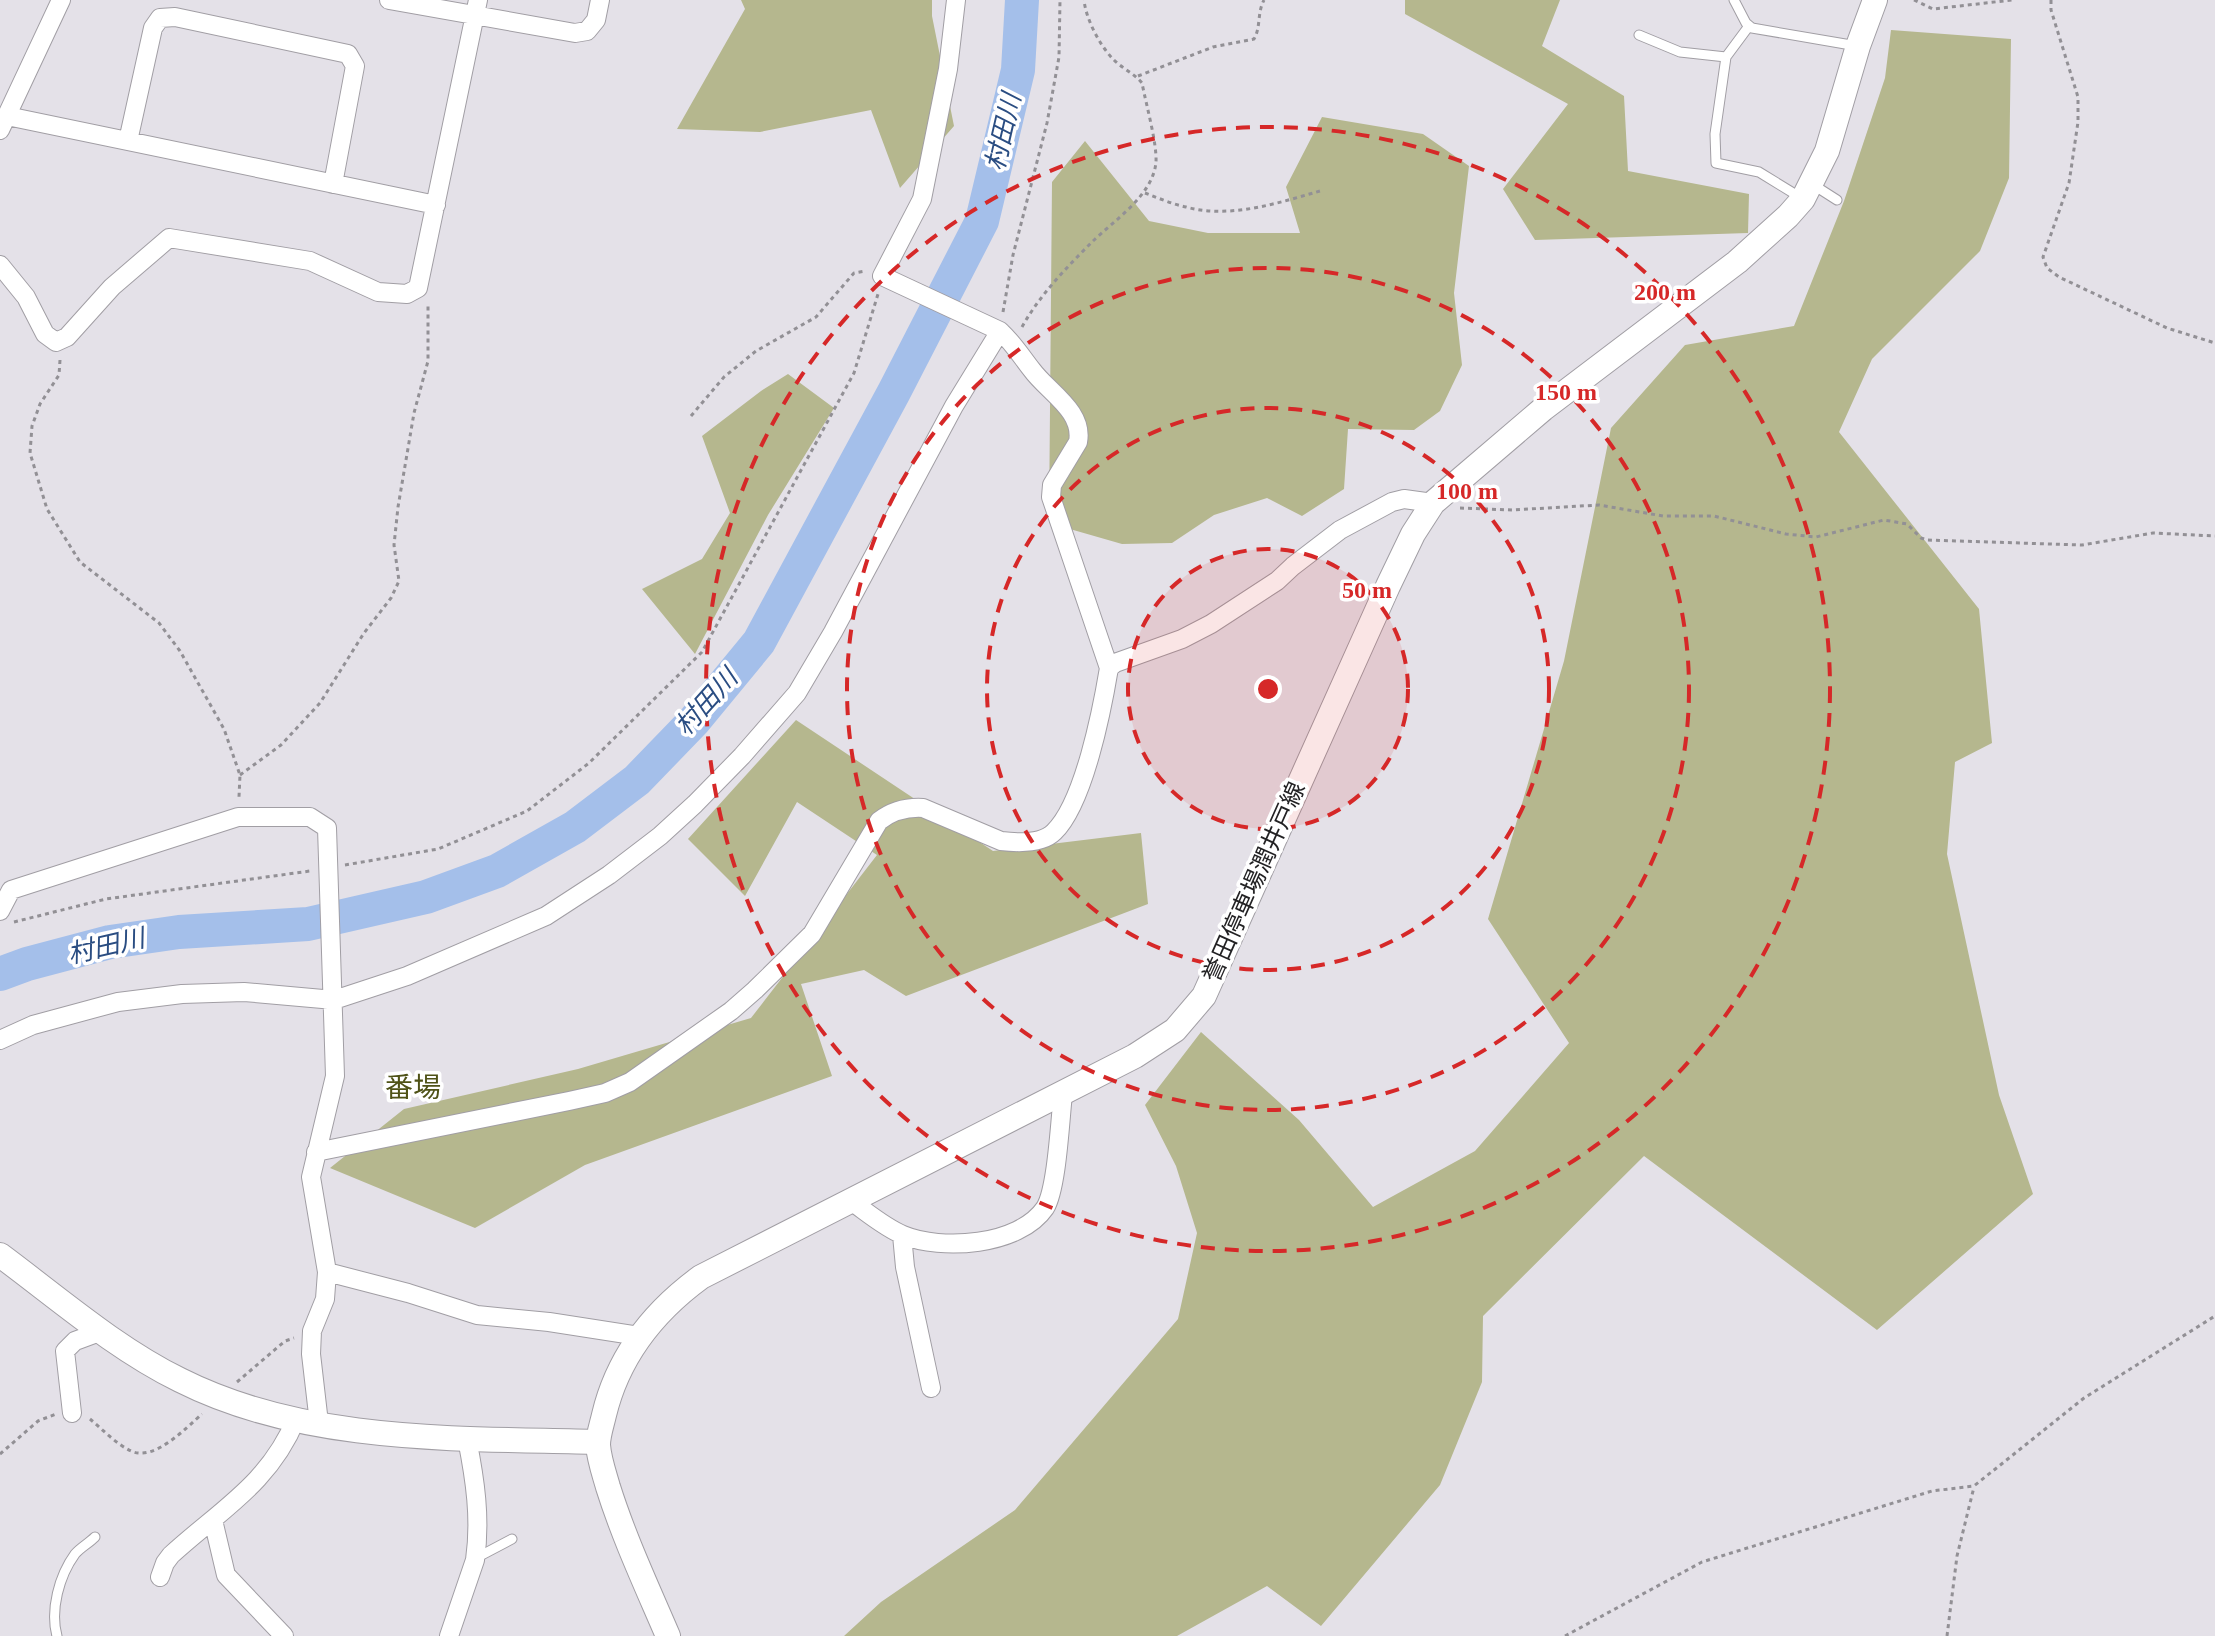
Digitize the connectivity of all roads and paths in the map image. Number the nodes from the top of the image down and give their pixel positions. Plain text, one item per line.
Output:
1 (61, 0) edge
2 (389, 0) edge
3 (600, 0) edge
4 (956, 0) edge
5 (1060, 0) edge
6 (1084, 0) edge
7 (1264, 0) edge
8 (1734, 0) edge
9 (1875, 0) edge
10 (1914, 0) edge
11 (2012, 0) edge
12 (2051, 0) edge
13 (477, 8) edge
14 (1749, 26) junction
15 (1639, 35) dead end
16 (1858, 46) junction
17 (1726, 57) junction
18 (1136, 76) junction
19 (3, 123) edge
20 (128, 141) junction
21 (333, 184) junction
22 (1320, 191) dead end
23 (1143, 192) junction
24 (1808, 192) junction
25 (1837, 200) dead end
26 (436, 205) junction
27 (0, 265) edge
28 (423, 273) junction
29 (882, 276) junction
30 (1007, 337) junction
31 (56, 342) junction
32 (2215, 343) edge
33 (691, 416) dead end
34 (1433, 503) junction
35 (2215, 536) edge
36 (1109, 668) junction
37 (240, 775) junction
38 (238, 817) junction
39 (327, 868) junction
40 (8, 916) edge
41 (334, 1000) junction
42 (0, 1040) edge
43 (1063, 1094) junction
44 (316, 1152) junction
45 (851, 1201) junction
46 (902, 1235) junction
47 (0, 1255) edge
48 (327, 1272) junction
49 (2215, 1316) edge
50 (102, 1331) junction
51 (312, 1331) junction
52 (639, 1336) junction
53 (931, 1388) dead end
54 (219, 1398) junction
55 (72, 1413) junction
56 (307, 1421) junction
57 (467, 1439) junction
58 (598, 1442) junction
59 (0, 1454) edge
60 (1974, 1486) junction
61 (213, 1520) junction
62 (95, 1537) dead end
63 (512, 1539) dead end
64 (476, 1558) junction
65 (160, 1577) dead end
66 (57, 1636) edge
67 (284, 1636) edge
68 (449, 1636) edge
69 (668, 1636) edge
70 (1565, 1636) edge
71 (1947, 1636) edge

1 - 19 street
2 - 13 street
3 - 13 street
4 - 29 street
5 - 30 path
6 - 18 path
7 - 18 path
8 - 14 lane
9 - 16 main road, 誉田停車場潤井戸線
10 - 11 path
12 - 32 path
13 - 26 street
14 - 16 lane
14 - 17 lane
15 - 17 lane
16 - 24 main road, 誉田停車場潤井戸線
17 - 24 lane
18 - 23 path
19 - 20 street
20 - 21 street
20 - 21 street
21 - 26 street
22 - 23 path
23 - 30 path
24 - 25 lane
24 - 34 main road, 誉田停車場潤井戸線
26 - 28 street
27 - 31 street
28 - 31 street
28 - 37 path
29 - 30 street
29 - 33 path
29 - 39 path
30 - 36 street
30 - 41 street
31 - 37 path
34 - 35 path
34 - 36 street
34 - 43 main road, 誉田停車場潤井戸線
36 - 44 street
37 - 38 path
38 - 39 street
38 - 40 street
39 - 40 path
39 - 41 street
41 - 42 street
41 - 44 street
43 - 45 main road, 誉田停車場潤井戸線
43 - 46 street
44 - 48 street
45 - 46 street
45 - 52 main road, 誉田停車場潤井戸線
46 - 53 street
47 - 50 main road
48 - 51 street
48 - 52 street
49 - 60 path
50 - 54 main road
50 - 55 street
51 - 54 path
51 - 56 street
52 - 58 main road, 誉田停車場潤井戸線
54 - 55 path
54 - 56 main road
55 - 59 path
56 - 57 main road
56 - 61 street
57 - 58 main road
57 - 64 street
58 - 69 main road, 誉田停車場潤井戸線
60 - 70 path
60 - 71 path
61 - 65 street
61 - 67 street
62 - 66 lane
63 - 64 lane
64 - 68 street

